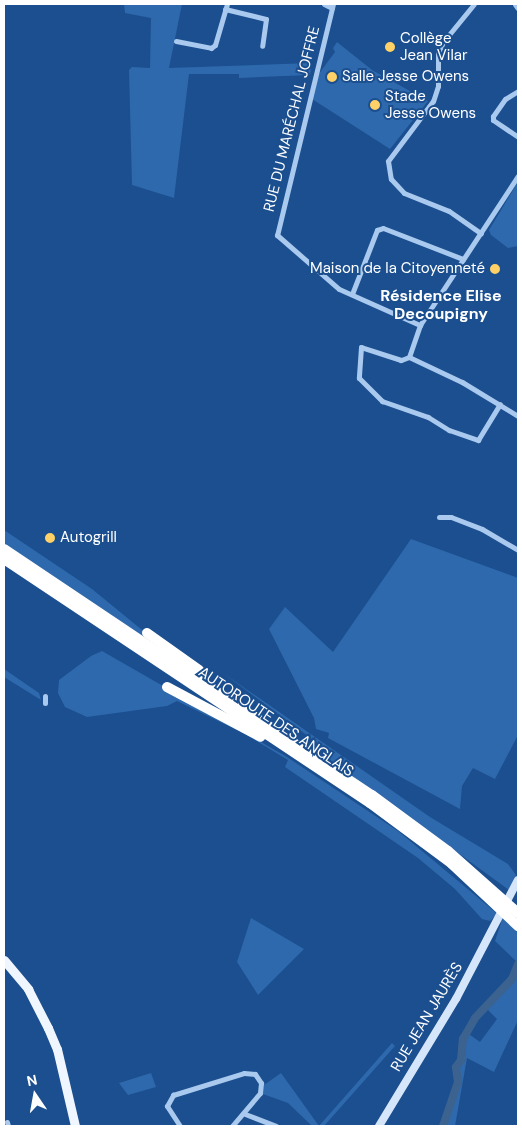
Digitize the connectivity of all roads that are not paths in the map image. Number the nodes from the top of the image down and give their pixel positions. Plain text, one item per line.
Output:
1 (324, 4) edge
2 (474, 4) edge
3 (516, 4) edge
4 (226, 6) edge
5 (333, 6) edge
6 (518, 7) edge
7 (176, 41) dead end
8 (262, 46) dead end
9 (518, 91) edge
10 (518, 137) edge
11 (518, 176) edge
12 (481, 233) junction
13 (463, 260) junction
14 (352, 294) junction
15 (420, 325) junction
16 (408, 357) junction
17 (500, 404) junction
18 (518, 416) edge
19 (439, 517) dead end
20 (4, 549) edge
21 (518, 550) edge
22 (4, 558) edge
23 (147, 633) dead end
24 (167, 687) dead end
25 (46, 696) dead end
26 (45, 703) dead end
27 (249, 711) junction
28 (343, 785) junction
29 (518, 880) edge
30 (500, 902) junction
31 (516, 917) edge
32 (4, 960) edge
33 (245, 1114) junction
34 (75, 1126) edge
35 (180, 1126) edge
36 (232, 1126) edge
37 (276, 1126) edge
38 (379, 1126) edge

1 - 5 street
2 - 12 street
3 - 6 street
4 - 7 street
4 - 8 street
5 - 14 street, RUE DU MARÉCHAL JOFFRE
9 - 10 street
11 - 12 street
12 - 13 street
13 - 14 street
13 - 15 street
14 - 15 street
15 - 16 street
16 - 17 street
16 - 17 street
17 - 18 street
19 - 21 street
20 - 27 highway, AUTOROUTE DES ANGLAIS
22 - 28 highway, AUTOROUTE DES ANGLAIS
23 - 27 highway
24 - 28 highway
25 - 26 street
27 - 30 highway, AUTOROUTE DES ANGLAIS
28 - 30 highway, AUTOROUTE DES ANGLAIS
29 - 38 main road, RUE JEAN JAURÈS
30 - 31 highway, AUTOROUTE DES ANGLAIS
30 - 31 highway, AUTOROUTE DES ANGLAIS
32 - 34 main road
33 - 35 street
33 - 36 street
33 - 37 street

